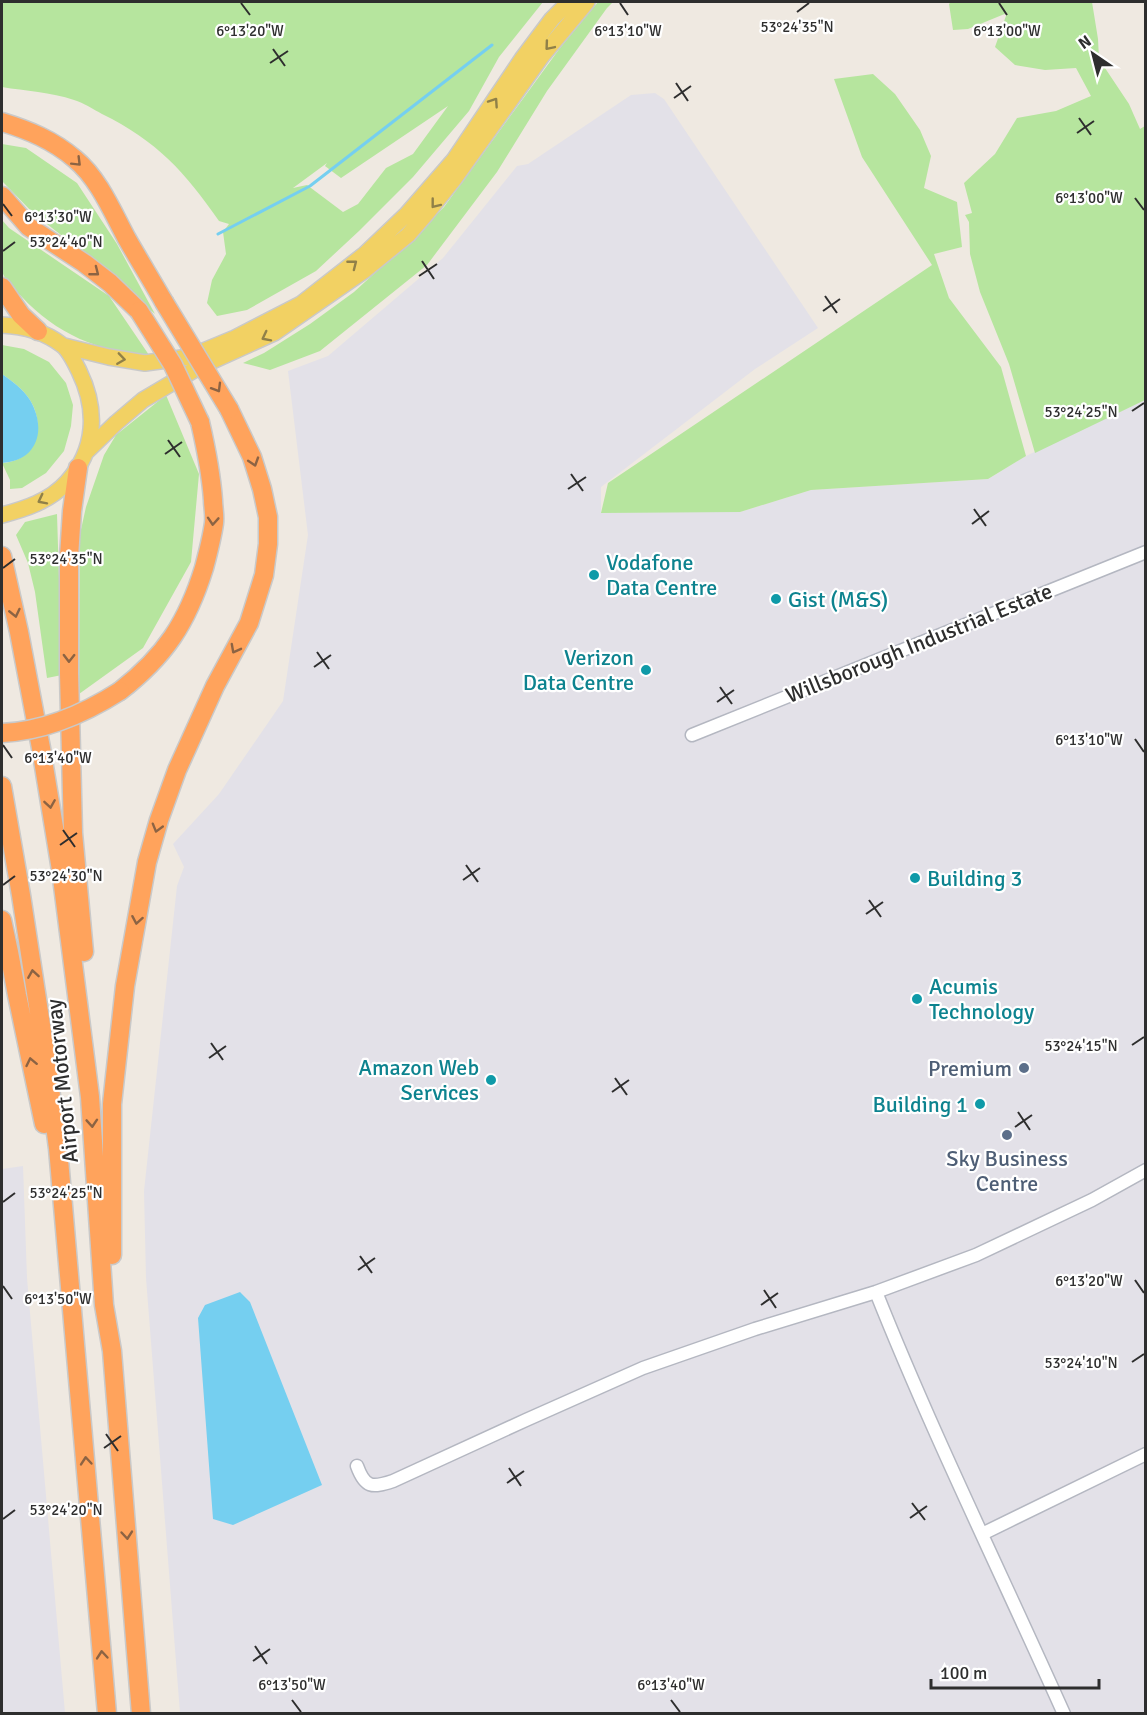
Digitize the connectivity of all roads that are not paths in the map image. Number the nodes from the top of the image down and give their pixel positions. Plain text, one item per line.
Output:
1 (569, 2) edge
2 (587, 2) edge
3 (2, 122) edge
4 (2, 196) edge
5 (2, 288) edge
6 (2, 325) edge
7 (38, 331) junction
8 (64, 346) junction
9 (82, 460) junction
10 (4, 514) edge
11 (1146, 552) edge
12 (2, 556) edge
13 (2, 733) edge
14 (692, 735) dead end
15 (2, 786) edge
16 (2, 920) edge
17 (2, 951) edge
18 (16, 995) junction
19 (90, 1097) junction
20 (1146, 1170) edge
21 (876, 1292) junction
22 (72, 1304) junction
23 (112, 1351) junction
24 (1146, 1454) edge
25 (357, 1466) dead end
26 (982, 1534) junction
27 (107, 1713) edge
28 (141, 1713) edge
29 (1064, 1713) edge

8 -> 1 main road
2 -> 9 main road
3 -> 23 highway, bridge
4 -> 13 highway, bridge
5 - 7 highway
6 - 7 main road
7 - 8 main road
8 - 9 main road
9 -> 10 main road
9 -> 19 highway
11 - 14 street, Willsborough Industrial Estate
12 -> 19 highway, Airport Motorway
22 -> 15 highway, Airport Motorway
16 - 18 highway
17 - 18 highway
22 -> 18 highway
19 -> 23 highway, Airport Motorway
20 - 21 street
21 - 25 street
21 - 26 street
27 -> 22 highway, Airport Motorway
23 -> 28 highway, Airport Motorway
24 - 26 street
26 - 29 street

